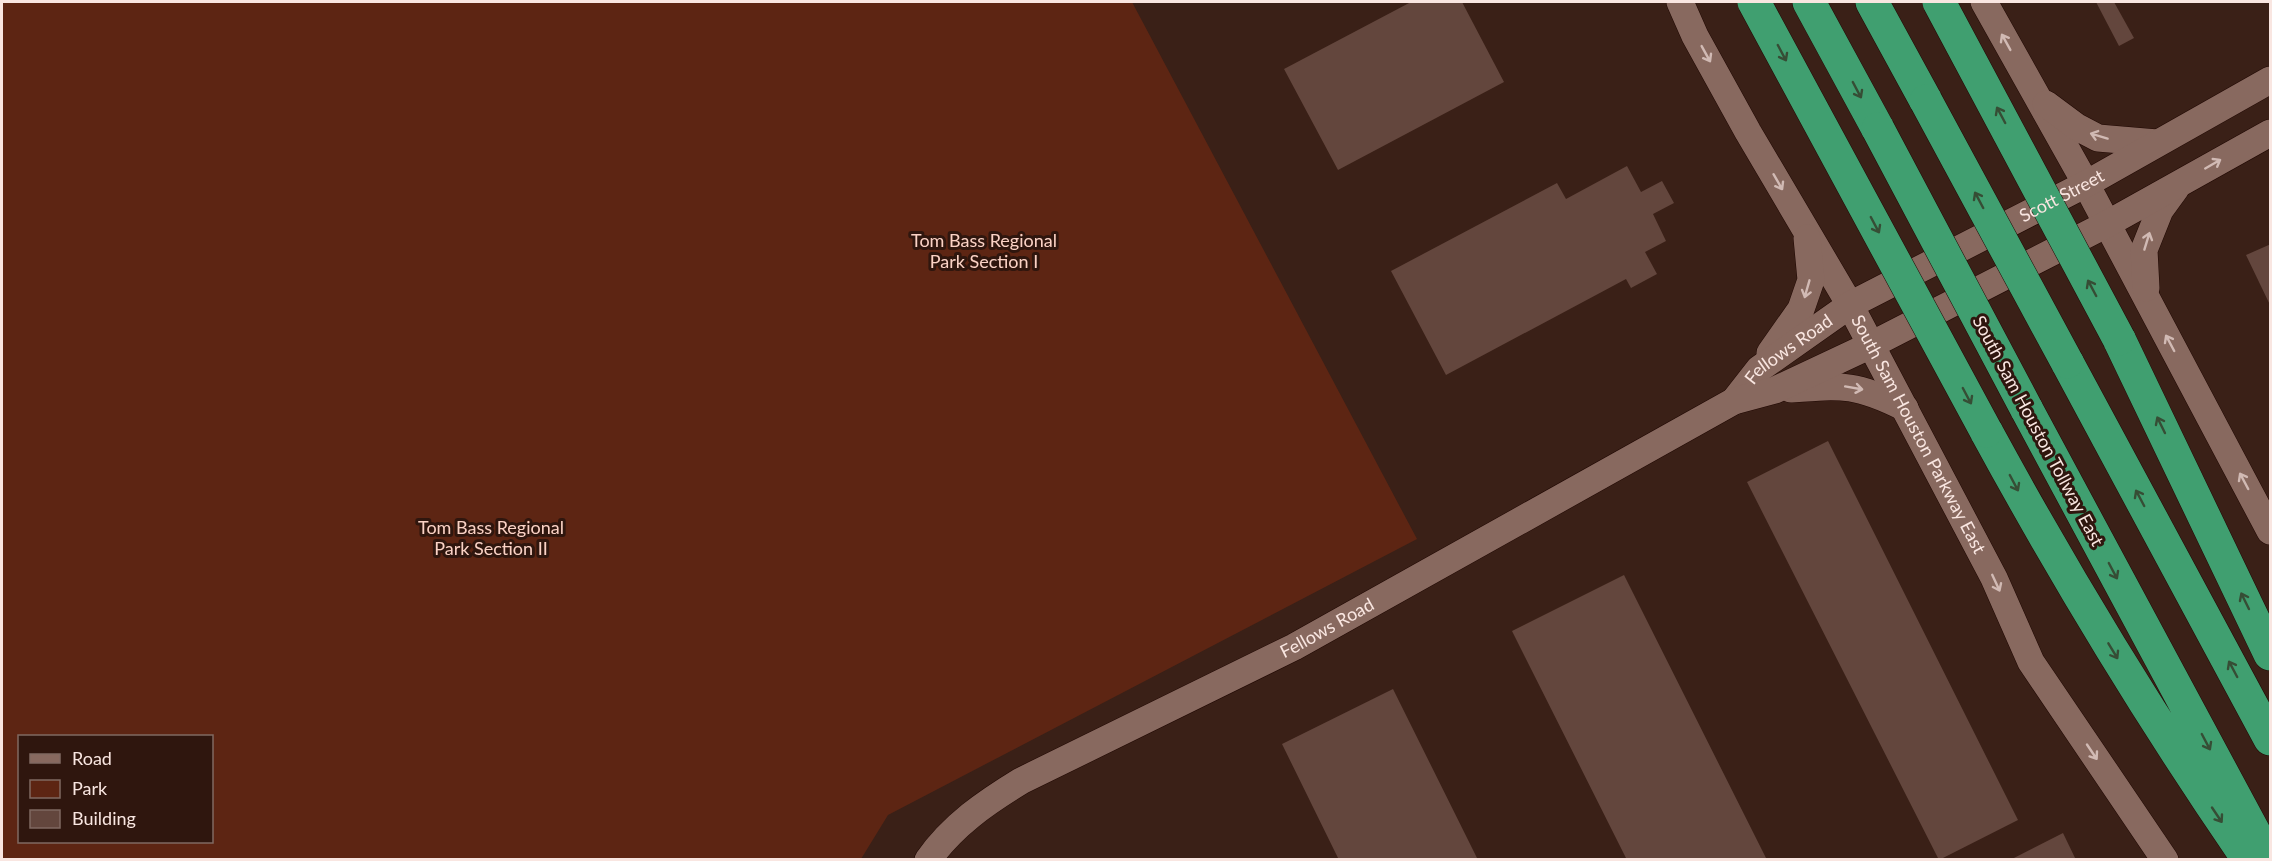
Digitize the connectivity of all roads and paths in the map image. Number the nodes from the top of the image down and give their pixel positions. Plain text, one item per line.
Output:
1 (1680, 2) edge
2 (1754, 2) edge
3 (1809, 2) edge
4 (1874, 2) edge
5 (1940, 2) edge
6 (1984, 2) edge
7 (2271, 80) edge
8 (2037, 98) junction
9 (2271, 133) edge
10 (2157, 143) junction
11 (2086, 184) junction
12 (2179, 184) junction
13 (2107, 224) junction
14 (1807, 231) junction
15 (2147, 299) junction
16 (1851, 305) junction
17 (1871, 345) junction
18 (1767, 380) junction
19 (1905, 408) junction
20 (2271, 531) edge
21 (2271, 654) edge
22 (2271, 739) edge
23 (928, 860) edge
24 (2165, 860) edge
25 (2248, 860) edge
26 (2269, 860) edge

1 -> 14 main road, South Sam Houston Parkway East
2 -> 25 highway, bridge
3 -> 26 highway, South Sam Houston Tollway East, bridge
22 -> 4 highway, bridge
21 -> 5 highway, bridge
8 -> 6 main road
7 - 10 main road, Scott Street
10 -> 8 main road
8 - 11 main road
12 -> 9 main road
10 - 11 main road, Scott Street
11 - 13 main road
11 - 16 main road, Scott Street
12 - 13 main road
15 -> 12 main road
13 - 15 main road
13 - 17 main road
14 - 16 main road, South Sam Houston Parkway East
14 -> 18 main road
20 -> 15 main road
16 - 17 main road, South Sam Houston Parkway East
16 - 18 main road, Fellows Road
17 - 18 main road, Fellows Road
17 - 19 main road, South Sam Houston Parkway East
18 -> 19 main road
18 - 23 main road, Fellows Road
19 -> 24 main road, South Sam Houston Parkway East

